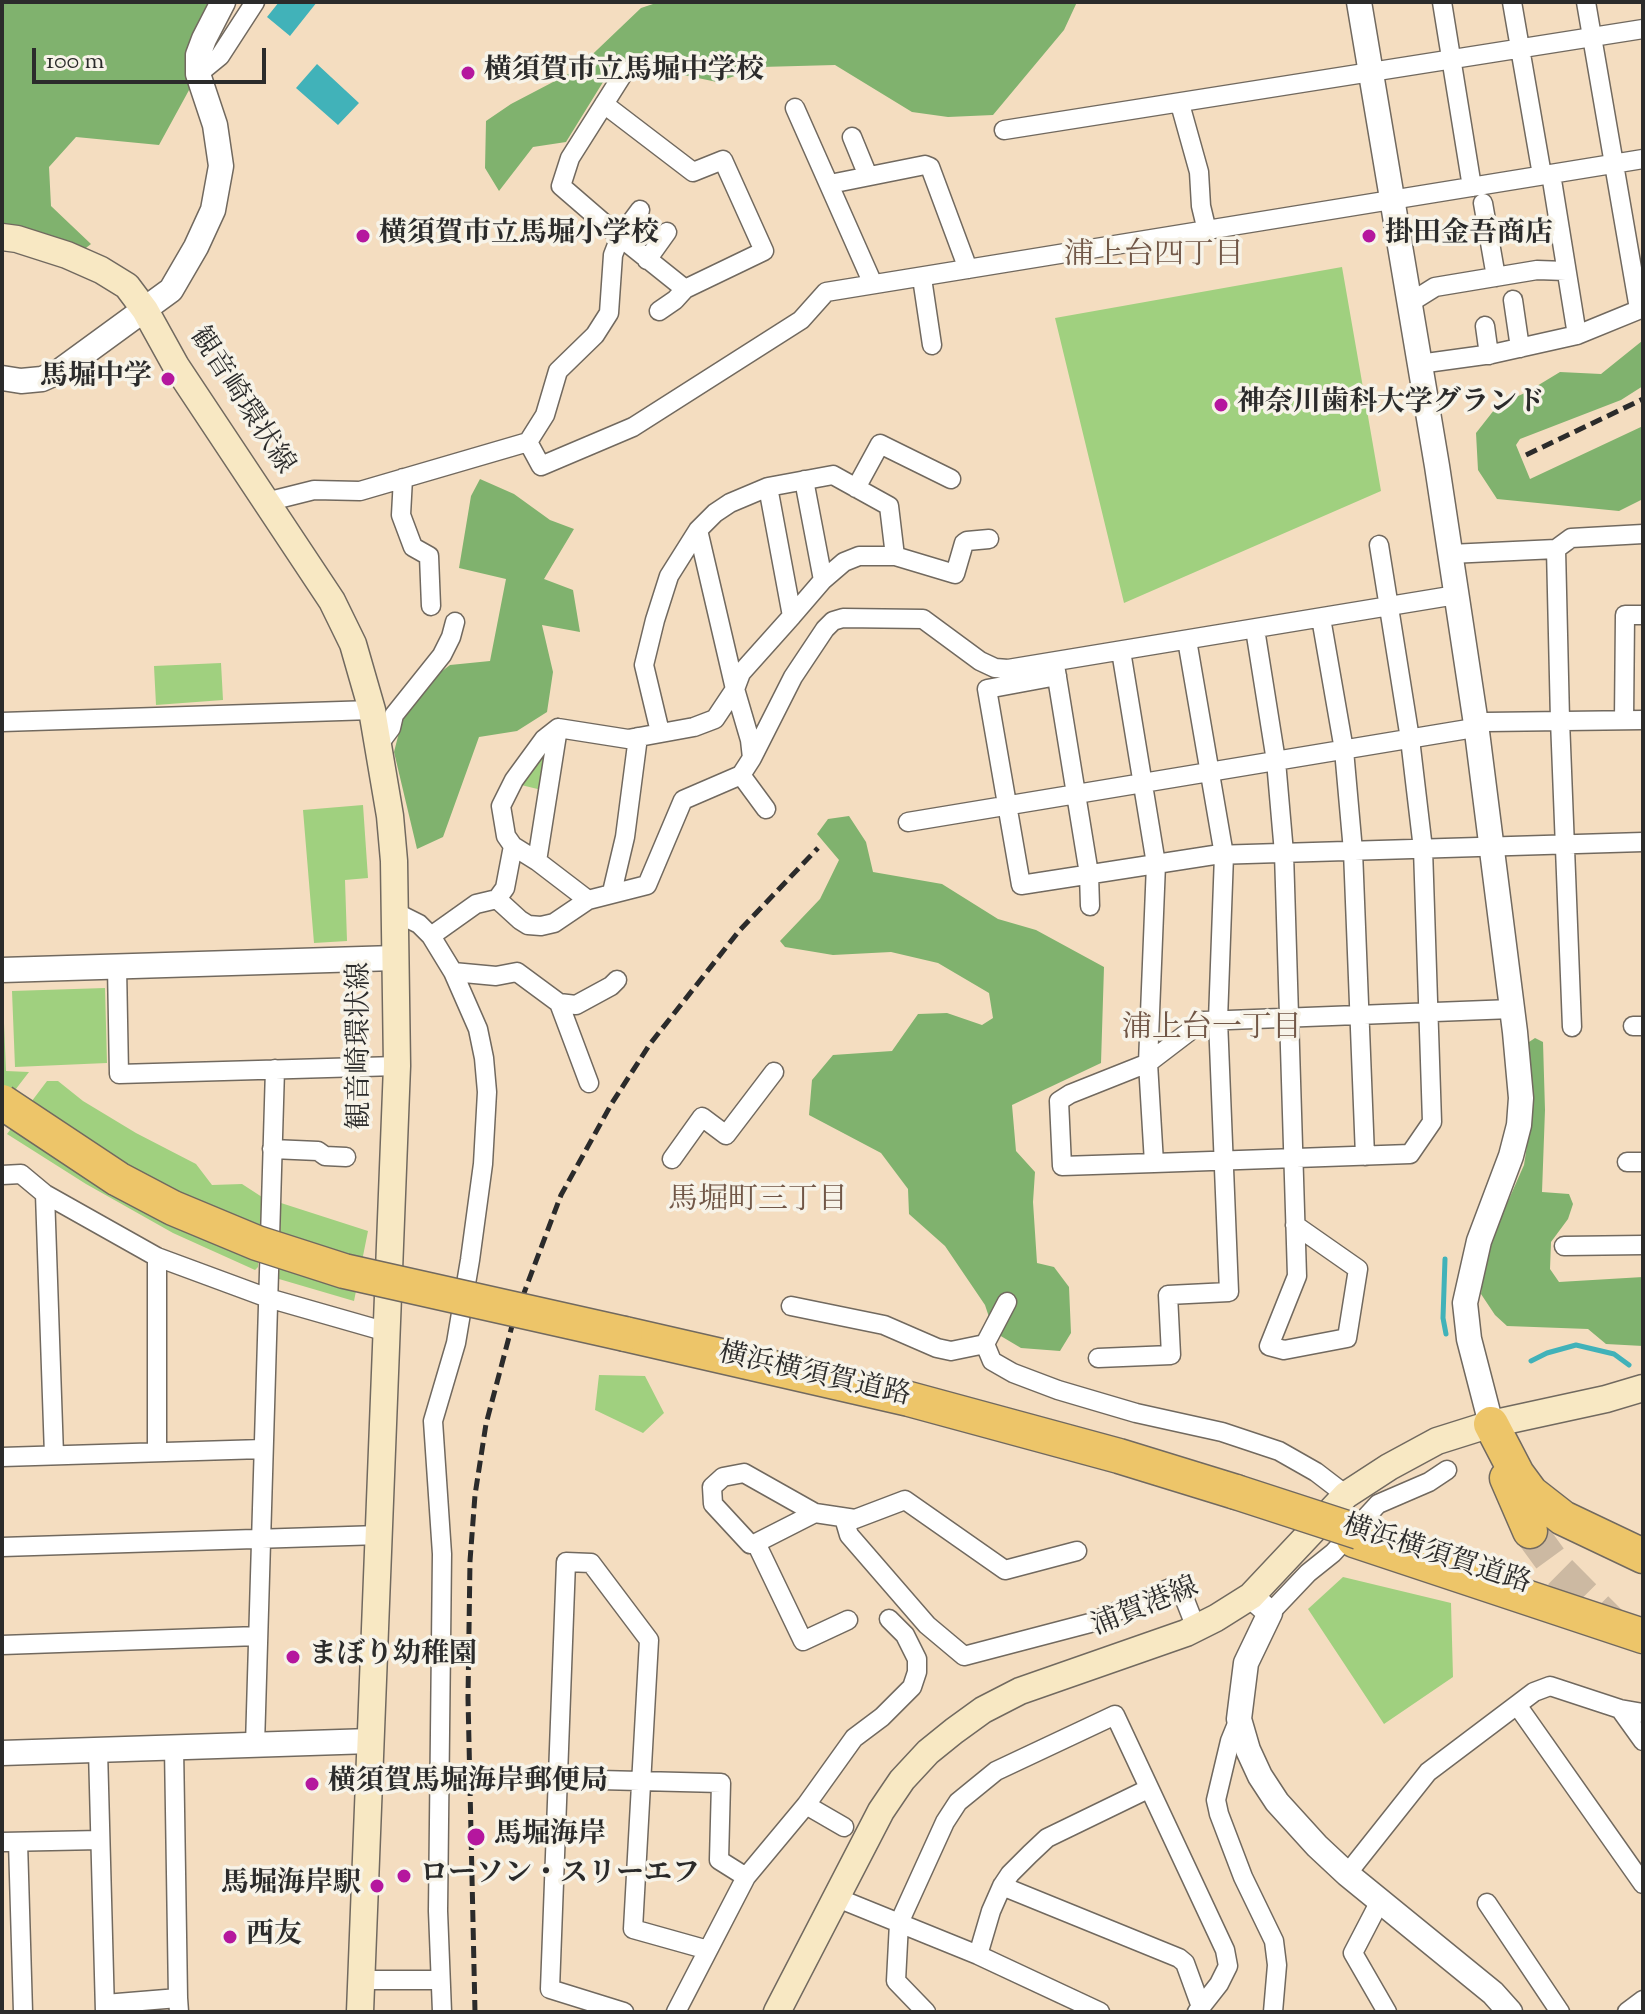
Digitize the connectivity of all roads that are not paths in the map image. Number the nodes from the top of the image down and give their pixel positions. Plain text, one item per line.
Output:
1 (223, 2) edge
2 (255, 2) edge
3 (1359, 2) edge
4 (1442, 2) edge
5 (1512, 2) edge
6 (1586, 2) edge
7 (1643, 29) edge
8 (1592, 38) junction
9 (1520, 49) junction
10 (1452, 61) junction
11 (625, 71) dead end
12 (198, 74) junction
13 (1371, 74) junction
14 (604, 104) junction
15 (1180, 104) junction
16 (795, 108) dead end
17 (1004, 130) dead end
18 (852, 137) dead end
19 (1643, 159) edge
20 (1613, 163) junction
21 (1546, 174) junction
22 (868, 176) junction
23 (830, 184) junction
24 (1472, 187) junction
25 (1393, 200) junction
26 (1483, 203) dead end
27 (640, 210) dead end
28 (1207, 231) junction
29 (667, 232) dead end
30 (2, 237) edge
31 (620, 237) junction
32 (647, 260) junction
33 (968, 269) junction
34 (1566, 271) junction
35 (1496, 277) junction
36 (922, 278) junction
37 (873, 284) junction
38 (685, 289) junction
39 (1513, 300) dead end
40 (1411, 302) junction
41 (1641, 309) edge
42 (145, 310) junction
43 (659, 311) dead end
44 (1485, 326) dead end
45 (1577, 335) junction
46 (932, 345) dead end
47 (1520, 348) junction
48 (1489, 355) junction
49 (1419, 364) junction
50 (2, 378) edge
51 (528, 442) junction
52 (403, 478) junction
53 (951, 479) dead end
54 (804, 480) junction
55 (768, 487) junction
56 (856, 488) junction
57 (266, 502) junction
58 (698, 530) junction
59 (1643, 534) edge
60 (989, 539) dead end
61 (1379, 545) dead end
62 (1556, 549) junction
63 (1450, 554) junction
64 (895, 556) junction
65 (823, 580) junction
66 (1456, 595) junction
67 (431, 606) dead end
68 (1389, 606) junction
69 (1643, 615) edge
70 (792, 616) junction
71 (1321, 618) junction
72 (455, 622) dead end
73 (1255, 629) junction
74 (1187, 640) junction
75 (1121, 651) junction
76 (1055, 669) junction
77 (735, 689) junction
78 (372, 710) junction
79 (1560, 720) junction
80 (1624, 720) junction
81 (1643, 720) edge
82 (2, 722) edge
83 (1476, 724) junction
84 (558, 728) junction
85 (660, 732) junction
86 (638, 737) junction
87 (1410, 739) junction
88 (379, 744) junction
89 (1344, 750) junction
90 (752, 758) junction
91 (1276, 761) junction
92 (1209, 772) junction
93 (741, 775) junction
94 (1143, 783) junction
95 (1076, 794) junction
96 (1007, 806) junction
97 (766, 809) dead end
98 (908, 822) dead end
99 (1643, 842) edge
100 (1565, 845) junction
101 (513, 846) junction
102 (1491, 847) junction
103 (1423, 849) junction
104 (1353, 851) junction
105 (1284, 853) junction
106 (1224, 855) junction
107 (537, 861) junction
108 (1156, 864) junction
109 (1089, 874) junction
110 (612, 892) junction
111 (497, 899) junction
112 (588, 900) junction
113 (1090, 906) dead end
114 (395, 912) junction
115 (431, 936) junction
116 (395, 958) junction
117 (117, 967) junction
118 (2, 970) edge
119 (453, 972) junction
120 (617, 980) dead end
121 (559, 1003) junction
122 (1512, 1009) junction
123 (1428, 1012) junction
124 (1359, 1015) junction
125 (1289, 1018) junction
126 (1218, 1020) junction
127 (1572, 1027) dead end
128 (1148, 1063) junction
129 (397, 1066) junction
130 (275, 1069) junction
131 (774, 1072) dead end
132 (589, 1083) dead end
133 (2, 1102) edge
134 (2, 1113) edge
135 (272, 1149) junction
136 (1365, 1156) junction
137 (346, 1157) dead end
138 (1293, 1158) junction
139 (672, 1159) dead end
140 (1223, 1161) junction
141 (1154, 1163) junction
142 (2, 1175) edge
143 (45, 1194) junction
144 (1295, 1225) junction
145 (1643, 1245) edge
146 (1564, 1246) dead end
147 (157, 1257) junction
148 (268, 1298) junction
149 (1007, 1302) dead end
150 (791, 1306) dead end
151 (387, 1332) junction
152 (624, 1339) junction
153 (985, 1344) junction
154 (1098, 1358) dead end
155 (1643, 1388) edge
156 (1479, 1428) junction
157 (263, 1449) junction
158 (157, 1452) junction
159 (54, 1455) junction
160 (2, 1457) edge
161 (1447, 1470) dead end
162 (1346, 1495) junction
163 (815, 1513) junction
164 (844, 1518) junction
165 (1530, 1531) tunnel mouth
166 (380, 1535) junction
167 (1357, 1536) junction
168 (261, 1537) junction
169 (756, 1543) junction
170 (2, 1547) edge
171 (1077, 1551) dead end
172 (1643, 1556) edge
173 (1260, 1605) junction
174 (889, 1619) dead end
175 (848, 1620) dead end
176 (927, 1625) junction
177 (1643, 1626) edge
178 (1196, 1628) junction
179 (258, 1636) junction
180 (1643, 1636) edge
181 (910, 1644) junction
182 (2, 1645) edge
183 (1517, 1705) junction
184 (1620, 1709) junction
185 (1643, 1713) edge
186 (1239, 1719) junction
187 (371, 1741) junction
188 (1643, 1741) edge
189 (255, 1745) junction
190 (174, 1747) junction
191 (98, 1750) junction
192 (2, 1753) edge
193 (559, 1779) junction
194 (641, 1781) junction
195 (1148, 1789) junction
196 (806, 1805) junction
197 (844, 1827) dead end
198 (100, 1840) junction
199 (10, 1842) edge
200 (1347, 1874) junction
201 (746, 1877) junction
202 (1643, 1884) edge
203 (1002, 1886) junction
204 (835, 1897) junction
205 (1380, 1901) junction
206 (1487, 1903) dead end
207 (899, 1923) junction
208 (708, 1950) junction
209 (978, 1955) junction
210 (361, 1980) junction
211 (439, 1980) junction
212 (1643, 2000) edge
213 (179, 2005) edge
214 (105, 2008) edge
215 (1199, 2009) edge
216 (1091, 2010) edge
217 (23, 2012) edge
218 (360, 2012) edge
219 (442, 2012) edge
220 (624, 2012) edge
221 (676, 2012) edge
222 (777, 2012) edge
223 (926, 2012) edge
224 (1273, 2012) edge
225 (1387, 2012) edge
226 (1510, 2012) edge
227 (1560, 2012) edge
228 (1627, 2012) edge

1 - 12 street
2 - 12 street
3 - 13 street
4 - 10 street
5 - 9 street
6 - 8 street
7 - 8 street
8 - 9 street
8 - 20 street
9 - 10 street
9 - 21 street
10 - 13 street
10 - 24 street
11 - 14 street
12 - 42 street
13 - 15 street
13 - 25 street
14 - 31 street
14 - 38 street
15 - 17 street
15 - 28 street
16 - 23 street
18 - 22 street
19 - 20 street
20 - 21 street
20 - 41 street
21 - 24 street
21 - 34 street
22 - 23 street
22 - 33 street
23 - 37 street
24 - 25 street
25 - 28 street
25 - 40 street
26 - 35 street
27 - 31 street
28 - 33 street
29 - 32 street
30 - 42 main road, 観音崎環状線
31 - 32 street
31 - 51 street
32 - 38 street
33 - 36 street
34 - 35 street
34 - 45 street
35 - 40 street
36 - 37 street
36 - 46 street
37 - 51 street
38 - 43 street
39 - 47 street
40 - 49 street
41 - 45 street
42 - 50 street
42 - 57 main road, 観音崎環状線
44 - 48 street
45 - 47 street
47 - 48 street
48 - 49 street
49 - 63 street
51 - 52 street
52 - 57 street
52 - 67 street
53 - 56 street
54 - 55 street
54 - 56 street
54 - 65 street
55 - 58 street
55 - 70 street
56 - 64 street
57 - 78 main road, 観音崎環状線
58 - 77 street
58 - 85 street
59 - 62 street
60 - 64 street
61 - 68 street
62 - 63 street
62 - 79 street
63 - 66 street
64 - 65 street
65 - 70 street
66 - 68 street
66 - 83 street
68 - 71 street
68 - 87 street
69 - 80 street
70 - 77 street
71 - 73 street
71 - 89 street
72 - 88 street
73 - 74 street
73 - 91 street
74 - 75 street
74 - 92 street
75 - 76 street
75 - 94 street
76 - 90 street
76 - 95 street
76 - 96 street
77 - 85 street
77 - 90 street
78 - 82 street
78 - 88 main road, 観音崎環状線
79 - 80 street
79 - 83 street
79 - 100 street
80 - 81 street
83 - 87 street
83 - 102 street
84 - 86 street
84 - 101 street
84 - 107 street
85 - 86 street
86 - 110 street
87 - 89 street
87 - 103 street
88 - 114 main road, 観音崎環状線
89 - 91 street
89 - 104 street
90 - 93 street
91 - 92 street
91 - 105 street
92 - 94 street
92 - 106 street
93 - 97 street
93 - 110 street
94 - 95 street
94 - 108 street
95 - 96 street
95 - 109 street
96 - 98 street
96 - 109 street
99 - 100 street
100 - 102 street
100 - 127 street
101 - 107 street
101 - 111 street
102 - 103 street
102 - 122 street
103 - 104 street
103 - 123 street
104 - 105 street
104 - 124 street
105 - 106 street
105 - 125 street
106 - 108 street
106 - 126 street
107 - 112 street
108 - 109 street
108 - 128 street
109 - 113 street
110 - 112 street
111 - 112 street
111 - 115 street
114 - 115 street
114 - 116 main road, 観音崎環状線
115 - 119 street
116 - 117 street
116 - 129 main road, 観音崎環状線
117 - 118 street
117 - 130 street
119 - 121 street
119 - 211 street
120 - 121 street
121 - 132 street
122 - 123 street
122 - 156 street
123 - 124 street
123 - 136 street
124 - 125 street
124 - 136 street
125 - 126 street
125 - 138 street
126 - 128 street
126 - 140 street
128 - 141 street
128 - 141 street
129 - 130 street
129 - 151 main road, 観音崎環状線
130 - 135 street
131 - 139 street
133 - 152 highway, 横浜横須賀道路, bridge
134 - 152 highway, 横浜横須賀道路
135 - 137 street
135 - 148 street
136 - 138 street
138 - 140 street
138 - 144 street
140 - 141 street
140 - 154 street
142 - 143 street
143 - 147 street
143 - 159 street
144 - 144 street
145 - 146 street
147 - 148 street
147 - 158 street
148 - 151 street
148 - 157 street
149 - 153 street
150 - 153 street
151 - 166 main road, 観音崎環状線
152 - 167 highway, 横浜横須賀道路
153 - 162 street
155 - 156 main road, 浦賀港線
156 - 162 main road, 浦賀港線
156 - 165 highway
156 - 172 highway
157 - 158 street
157 - 168 street
158 - 159 street
159 - 160 street
161 - 173 street
162 - 173 main road, 浦賀港線
163 - 164 street
163 - 169 street
163 - 169 street
164 - 171 street
164 - 176 street
166 - 168 street
166 - 187 main road, 観音崎環状線
167 - 177 highway, 横浜横須賀道路
167 - 180 highway, 横浜横須賀道路
168 - 170 street
168 - 179 street
169 - 175 street
173 - 178 main road, 浦賀港線
173 - 186 street
174 - 181 street
176 - 178 street
176 - 181 street
178 - 204 main road, 浦賀港線
179 - 182 street
179 - 189 street
181 - 196 street
183 - 184 street
183 - 200 street
183 - 202 street
184 - 185 street
184 - 188 street
186 - 200 street
186 - 224 street
187 - 189 street
187 - 210 main road, 観音崎環状線
189 - 190 street
190 - 191 street
190 - 213 street
191 - 192 street
191 - 198 street
193 - 194 street
193 - 194 street
193 - 220 street
194 - 201 street
194 - 208 street
195 - 203 street
195 - 207 street
195 - 215 street
196 - 197 street
196 - 201 street
198 - 199 street
198 - 214 street
199 - 217 street
200 - 205 street
201 - 208 street
203 - 209 street
203 - 215 street
204 - 207 street
204 - 222 main road, 浦賀港線
205 - 225 street
205 - 226 street
206 - 227 street
207 - 209 street
207 - 223 street
208 - 221 street
209 - 216 street
210 - 211 street
210 - 218 main road, 観音崎環状線
211 - 219 street
212 - 228 street
213 - 214 street

